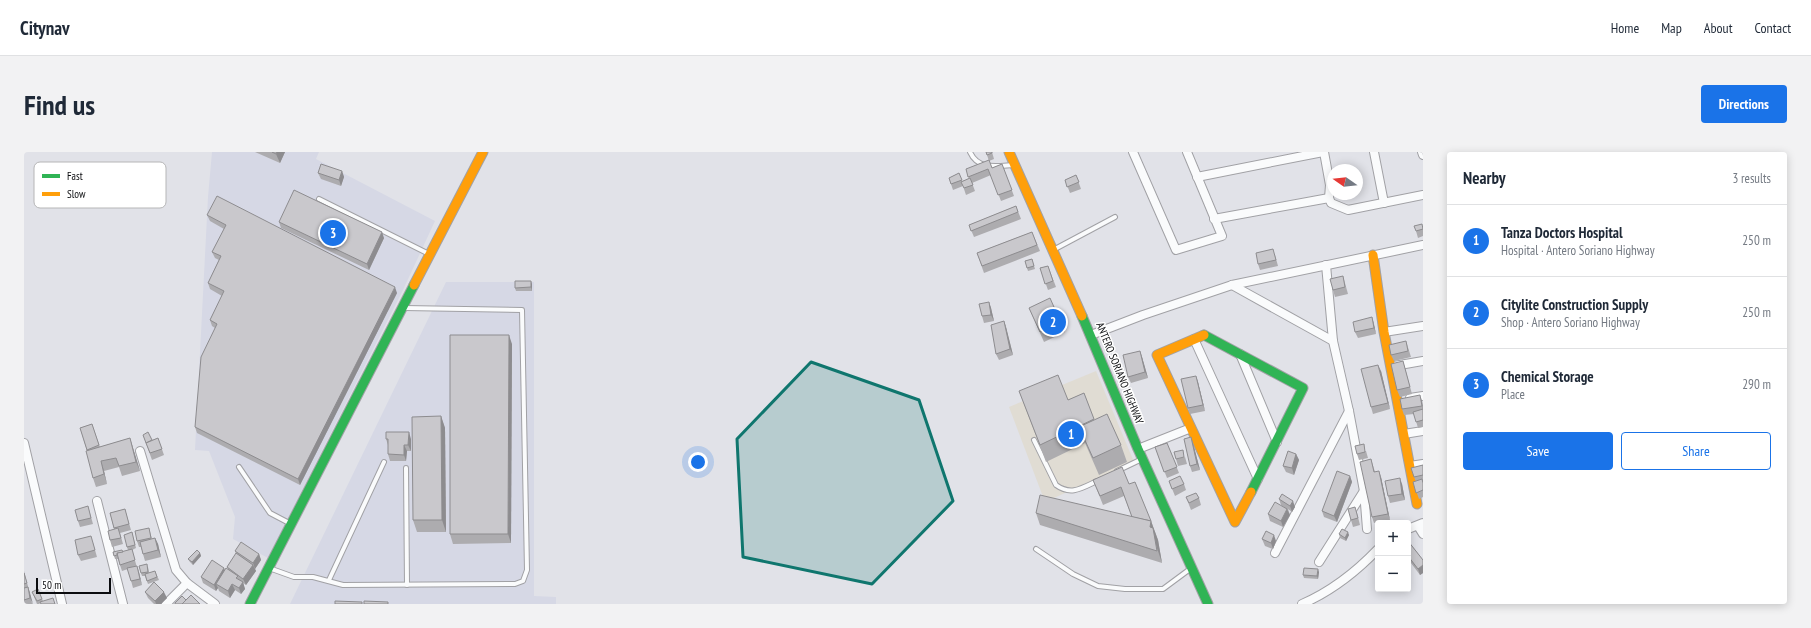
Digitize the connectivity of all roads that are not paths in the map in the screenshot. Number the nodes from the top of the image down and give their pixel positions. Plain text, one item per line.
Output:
1 (483, 152) edge
2 (970, 152) edge
3 (1009, 152) edge
4 (1133, 152) edge
5 (1187, 152) edge
6 (1323, 152) edge
7 (1374, 152) edge
8 (1422, 152) edge
9 (1423, 155) edge
10 (1015, 166) junction
11 (1327, 171) edge
12 (1197, 176) junction
13 (1423, 194) edge
14 (1327, 198) edge
15 (319, 199) dead end
16 (1330, 200) edge
17 (1384, 203) junction
18 (1115, 217) dead end
19 (1214, 219) junction
20 (1423, 245) edge
21 (1053, 250) junction
22 (429, 254) junction
23 (1373, 255) junction
24 (1326, 265) junction
25 (1232, 285) junction
26 (402, 308) junction
27 (1423, 326) edge
28 (1384, 332) junction
29 (1092, 335) junction
30 (1194, 339) junction
31 (1333, 341) junction
32 (1240, 354) junction
33 (1423, 361) edge
34 (1391, 366) junction
35 (1423, 396) edge
36 (1397, 400) junction
37 (1349, 411) junction
38 (1191, 428) junction
39 (1423, 431) edge
40 (1404, 434) junction
41 (1034, 440) edge
42 (1277, 442) junction
43 (24, 443) edge
44 (1138, 449) junction
45 (140, 451) dead end
46 (1143, 459) junction
47 (384, 462) dead end
48 (1423, 464) edge
49 (1410, 466) junction
50 (238, 467) dead end
51 (406, 468) dead end
52 (1109, 475) edge
53 (1102, 478) edge
54 (1258, 478) junction
55 (1364, 491) junction
56 (97, 501) dead end
57 (1417, 504) dead end
58 (291, 524) junction
59 (1420, 524) edge
60 (1368, 529) dead end
61 (1423, 534) edge
62 (1036, 548) dead end
63 (1375, 552) edge
64 (1275, 553) dead end
65 (1319, 562) dead end
66 (269, 568) junction
67 (1191, 568) junction
68 (329, 580) junction
69 (187, 583) junction
70 (407, 585) junction
71 (62, 604) edge
72 (123, 604) edge
73 (166, 604) edge
74 (215, 604) edge
75 (250, 604) edge
76 (1208, 604) edge
77 (1302, 604) edge

1 - 22 street
2 - 10 lane
3 - 10 street, ANTERO SORIANO HIGHWAY
4 - 19 street
5 - 12 street
6 - 11 street
6 - 12 street
7 - 17 street
8 - 9 street
10 - 21 street, ANTERO SORIANO HIGHWAY
12 - 19 street
13 - 17 street
14 - 19 street
15 - 22 lane
16 - 17 street
18 - 21 lane
20 - 23 street
21 - 29 street, ANTERO SORIANO HIGHWAY
22 - 26 street
23 - 24 street
23 - 28 street
24 - 25 street
24 - 31 street
25 - 29 street
25 - 31 street
26 - 58 street
26 - 70 lane
27 - 28 street
28 - 34 street
29 - 44 street, ANTERO SORIANO HIGHWAY
30 - 32 street
30 - 38 street
30 - 54 street
31 - 37 street
32 - 42 street
32 - 42 street
33 - 34 street
34 - 36 street
35 - 36 street
36 - 40 street
37 - 55 street
37 - 64 street
38 - 44 street
38 - 54 street
39 - 40 street
40 - 49 street
41 - 53 lane
42 - 54 street
43 - 71 street
44 - 46 street, ANTERO SORIANO HIGHWAY
45 - 69 street
46 - 52 lane
46 - 67 street, ANTERO SORIANO HIGHWAY
47 - 68 lane
48 - 49 street
49 - 57 street
50 - 58 lane
51 - 70 lane
55 - 60 street
55 - 65 street
56 - 72 street
58 - 66 street
59 - 61 street
62 - 67 lane
63 - 77 street
66 - 68 lane
66 - 75 street
67 - 76 street, ANTERO SORIANO HIGHWAY
68 - 70 lane
69 - 73 street
69 - 74 street

